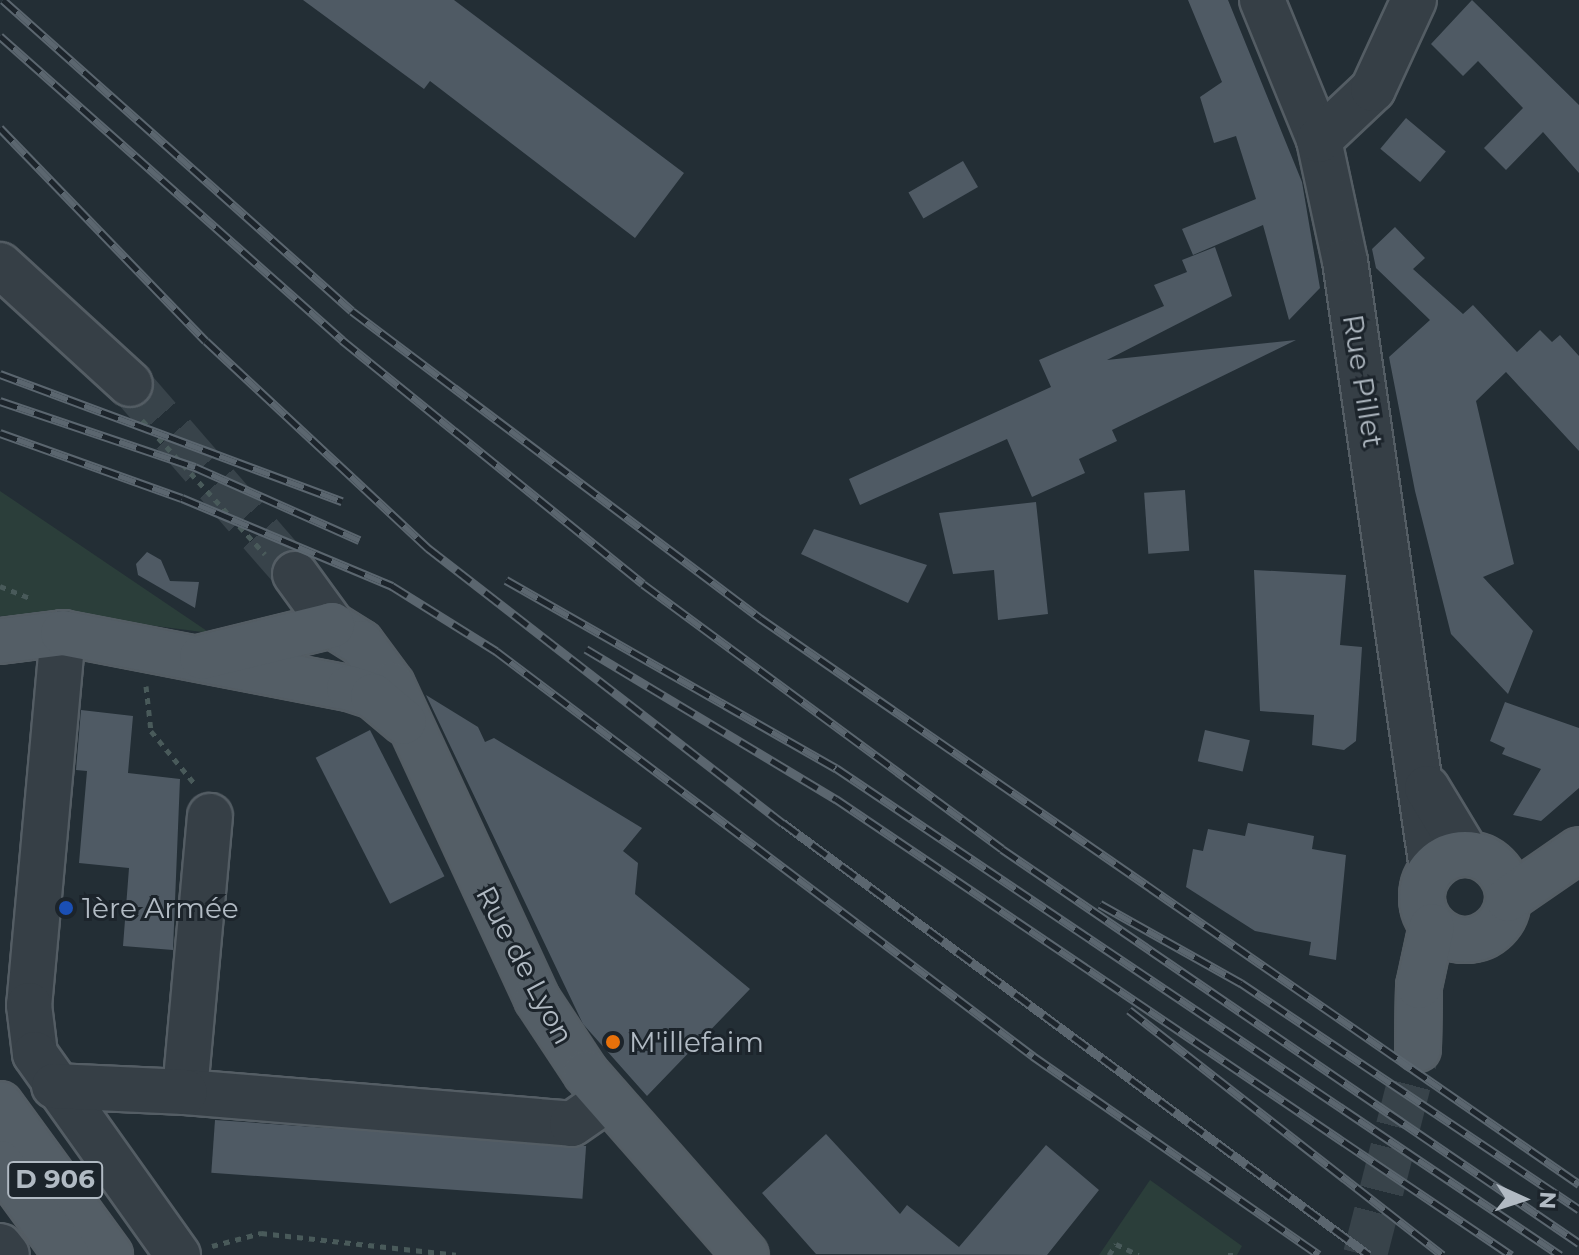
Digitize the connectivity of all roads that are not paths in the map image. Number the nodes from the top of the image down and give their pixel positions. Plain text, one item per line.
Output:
1 (1262, 0) edge
2 (1414, 0) edge
3 (1319, 140) junction
4 (0, 265) edge
5 (135, 400) tunnel mouth
6 (284, 569) tunnel mouth
7 (332, 625) junction
8 (63, 633) junction
9 (0, 641) edge
10 (168, 657) junction
11 (294, 679) junction
12 (404, 722) junction
13 (210, 816) road end
14 (1565, 859) edge
15 (1475, 872) junction
16 (54, 1086) junction
17 (185, 1092) junction
18 (608, 1099) junction
19 (0, 1104) edge
20 (0, 1163) edge
21 (0, 1246) edge
22 (192, 1251) edge
23 (7, 1255) edge
24 (67, 1255) edge
25 (110, 1255) edge
26 (746, 1255) edge

1 - 3 street, Rue Pillet
2 - 3 street
3 - 15 street, Rue Pillet
4 - 5 street
6 - 7 street, Rue de Lyon
7 - 10 main road
7 - 11 main road
7 - 12 main road, Rue de Lyon
8 - 9 main road
8 - 10 main road, Rue de Lyon
8 - 16 street
10 - 11 main road, Rue de Lyon
11 - 12 main road, Rue de Lyon
12 - 18 main road, Rue de Lyon
13 - 17 street
14 - 15 main road
15 - 15 main road
16 - 17 street
16 - 22 street
17 - 18 street
18 - 26 main road, Rue de Lyon
19 - 25 main road, D 906
20 - 24 main road, D 906
21 - 23 street

